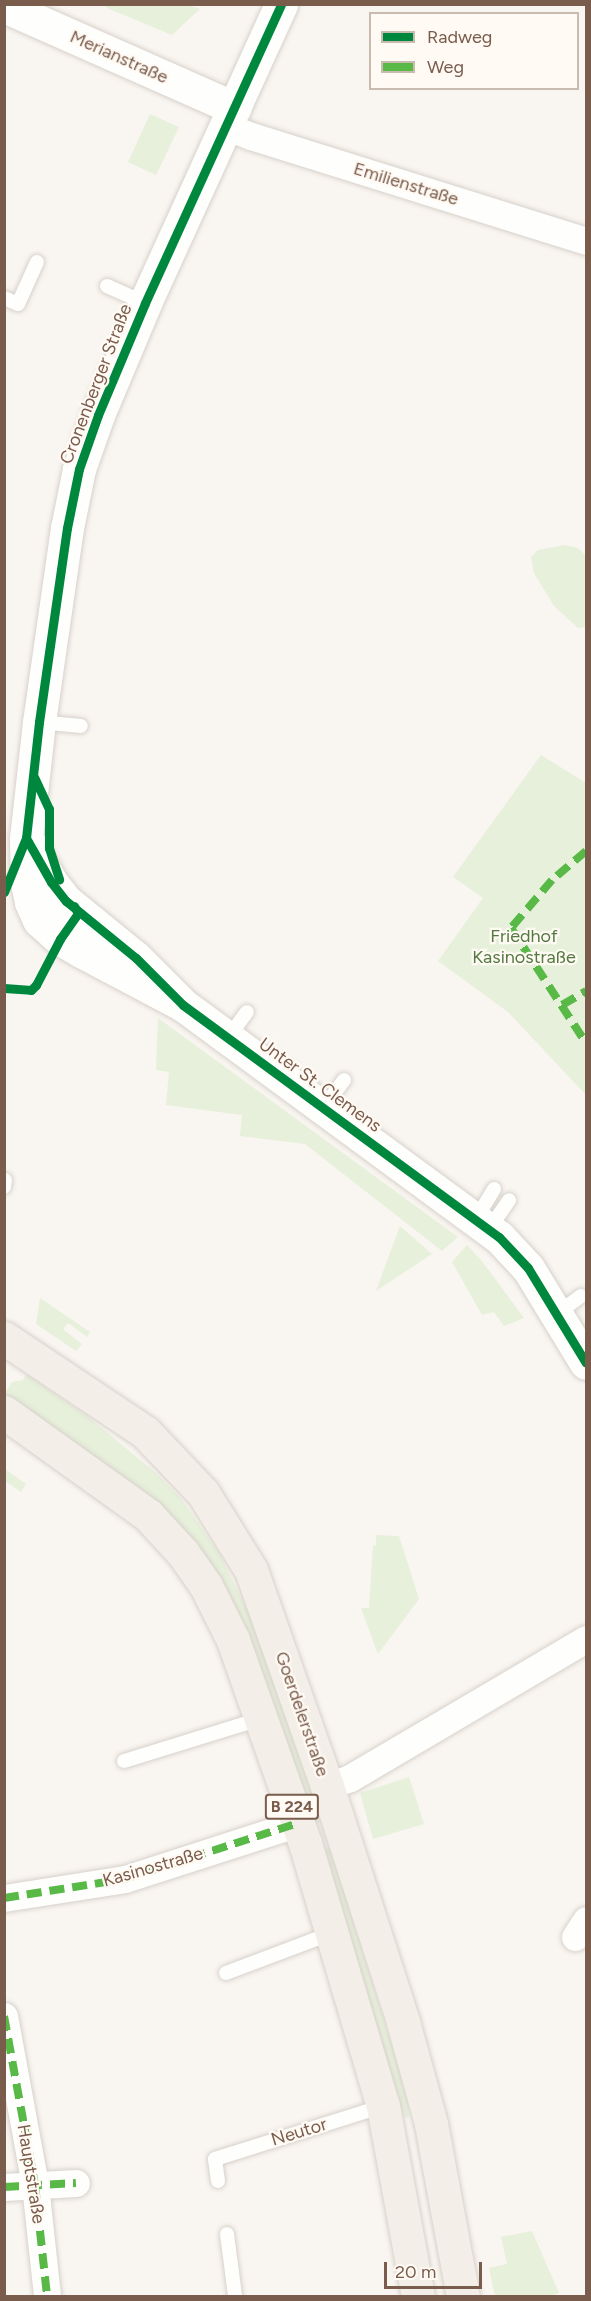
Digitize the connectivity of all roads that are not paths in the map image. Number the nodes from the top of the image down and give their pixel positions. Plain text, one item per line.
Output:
1 (281, 4) edge
2 (4, 6) edge
3 (230, 117) junction
4 (586, 241) edge
5 (37, 262) dead end
6 (107, 286) dead end
7 (4, 298) edge
8 (145, 303) junction
9 (39, 722) junction
10 (81, 726) dead end
11 (26, 838) junction
12 (4, 892) edge
13 (247, 1012) dead end
14 (228, 1038) junction
15 (344, 1080) dead end
16 (322, 1108) junction
17 (494, 1189) dead end
18 (509, 1200) dead end
19 (482, 1224) junction
20 (4, 1338) edge
21 (586, 1363) edge
22 (4, 1412) edge
23 (586, 1639) edge
24 (260, 1719) junction
25 (124, 1761) dead end
26 (327, 1786) junction
27 (298, 1823) junction
28 (4, 1898) edge
29 (332, 1933) junction
30 (226, 1973) dead end
31 (4, 2016) edge
32 (383, 2106) junction
33 (218, 2181) dead end
34 (76, 2183) dead end
35 (35, 2185) junction
36 (4, 2187) edge
37 (227, 2234) dead end
38 (47, 2296) edge
39 (235, 2296) edge
40 (417, 2296) edge
41 (463, 2296) edge

1 - 3 main road, Cronenberger Straße
2 - 3 main road, Merianstraße
3 - 4 street, Emilienstraße
3 - 8 main road, Cronenberger Straße
5 - 7 lane
6 - 8 lane
8 - 9 main road, Cronenberger Straße
9 - 10 lane
9 - 11 main road, Cronenberger Straße
11 - 12 main road, Cronenberger Straße
11 - 14 main road, Unter St. Clemens
13 - 14 lane
14 - 16 main road, Unter St. Clemens
15 - 16 lane
16 - 19 main road, Unter St. Clemens
17 - 19 lane
18 - 19 lane
19 - 21 main road, Unter St. Clemens
20 - 26 main road, Goerdelerstraße / B 224
22 - 24 main road, B 224
23 - 26 street
24 - 25 lane
24 - 27 main road, B 224
26 - 41 main road, Goerdelerstraße / B 224
27 - 28 street, Kasinostraße
27 - 29 main road, B 224
29 - 30 lane
29 - 32 main road, B 224
31 - 35 street, Hauptstraße
32 - 33 lane, Neutor
32 - 40 main road, B 224
34 - 35 street
35 - 36 street
35 - 38 street, Hauptstraße
37 - 39 lane

